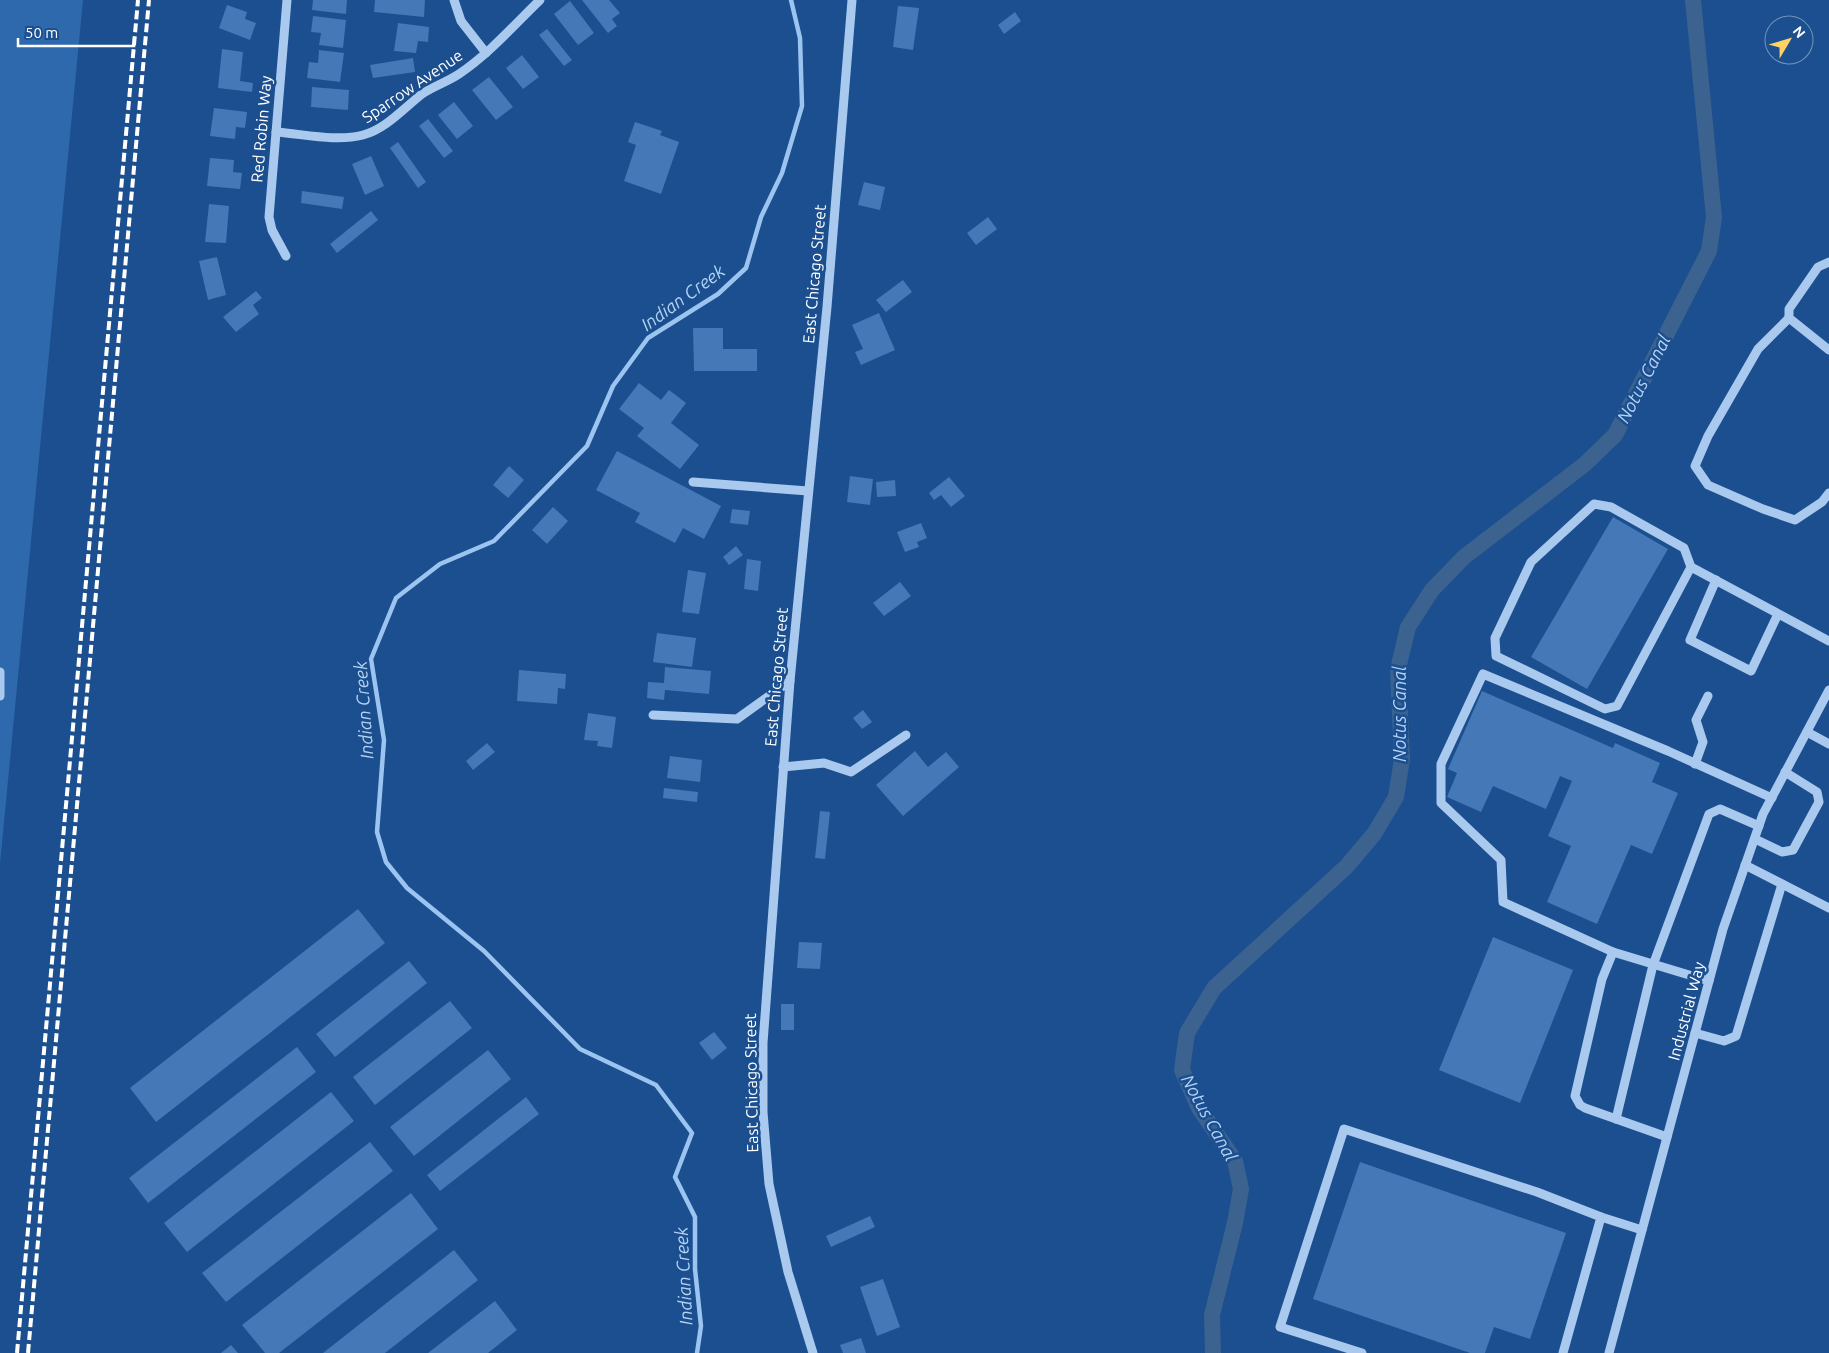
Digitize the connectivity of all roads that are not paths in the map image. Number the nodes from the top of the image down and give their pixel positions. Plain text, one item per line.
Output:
1 (287, 0) edge
2 (454, 0) edge
3 (540, 0) edge
4 (852, 0) edge
5 (486, 53) junction
6 (276, 132) junction
7 (286, 256) dead end
8 (1829, 262) edge
9 (1789, 318) junction
10 (1829, 350) edge
11 (693, 482) dead end
12 (808, 491) junction
13 (1829, 493) edge
14 (1691, 567) junction
15 (1716, 580) junction
16 (1778, 614) junction
17 (1829, 641) edge
18 (0, 672) edge
19 (790, 681) junction
20 (1829, 690) edge
21 (0, 696) edge
22 (1708, 696) dead end
23 (653, 715) dead end
24 (1807, 732) junction
25 (906, 735) dead end
26 (1829, 744) edge
27 (1695, 764) junction
28 (783, 767) junction
29 (1785, 772) junction
30 (1772, 798) junction
31 (1759, 826) junction
32 (1754, 839) junction
33 (1746, 865) junction
34 (1782, 884) junction
35 (1829, 908) edge
36 (1613, 952) junction
37 (1653, 965) junction
38 (1709, 981) junction
39 (1695, 1033) junction
40 (1616, 1118) junction
41 (1667, 1137) junction
42 (1601, 1217) junction
43 (1642, 1230) junction
44 (813, 1353) edge
45 (1362, 1353) edge
46 (1563, 1353) edge
47 (1609, 1353) edge

1 - 6 street, Red Robin Way
2 - 5 street
3 - 5 street, Sparrow Avenue
4 - 12 street, East Chicago Street
5 - 6 street, Sparrow Avenue
6 - 7 street, Red Robin Way
8 - 9 street
9 - 10 street
9 - 13 street
11 - 12 street
12 - 19 street, East Chicago Street
14 - 14 street
14 - 15 street
15 - 16 street
15 - 16 street
16 - 17 street
18 - 21 street
19 - 23 street
19 - 28 street, East Chicago Street
20 - 24 street, Industrial Way
22 - 27 street
24 - 26 street
24 - 29 street, Industrial Way
25 - 28 street
27 - 30 street
27 - 36 street
28 - 44 street, East Chicago Street
29 - 30 street, Industrial Way
29 - 32 street
30 - 31 street, Industrial Way
31 - 32 street, Industrial Way
31 - 37 street
32 - 33 street, Industrial Way
33 - 34 street
33 - 38 street, Industrial Way
34 - 35 street
34 - 39 street
36 - 37 street
36 - 40 street
37 - 38 street
37 - 40 street
38 - 39 street, Industrial Way
39 - 41 street, Industrial Way
40 - 41 street
41 - 43 street, Industrial Way
42 - 43 street
42 - 45 street
42 - 46 street
43 - 47 street, Industrial Way

